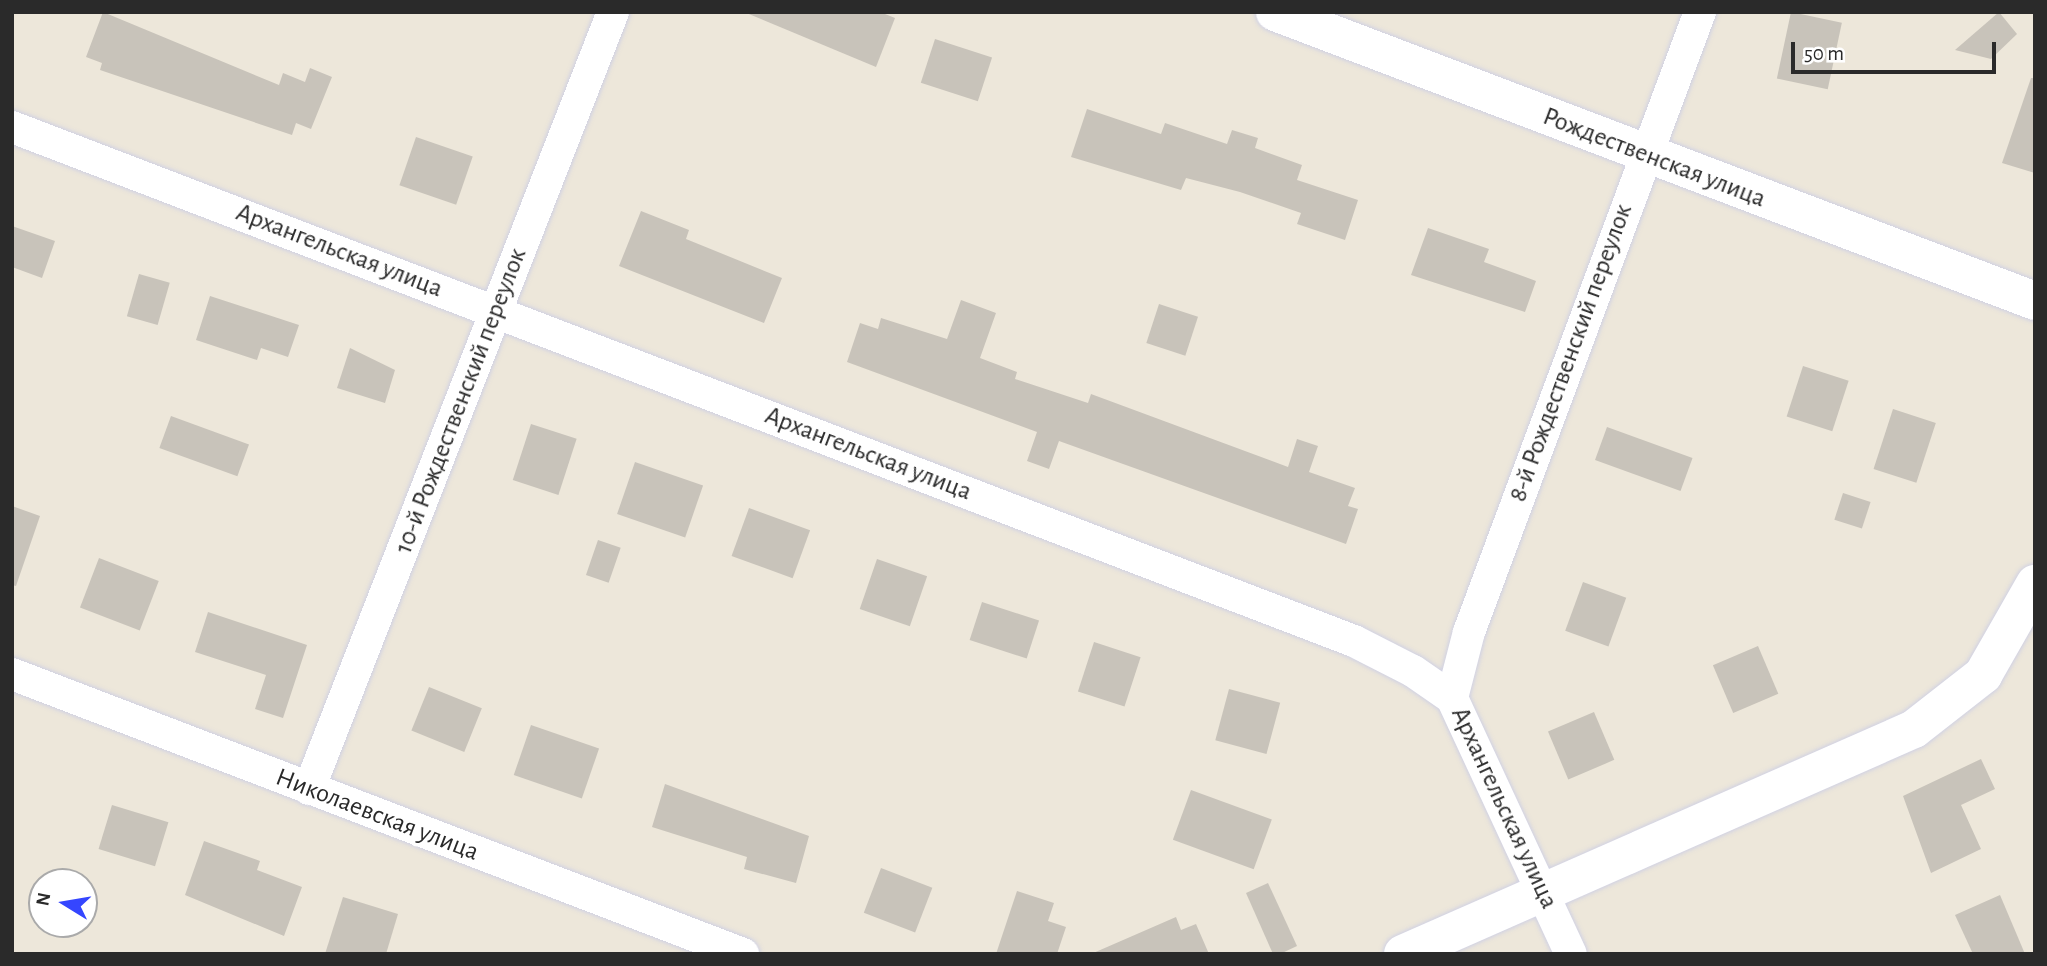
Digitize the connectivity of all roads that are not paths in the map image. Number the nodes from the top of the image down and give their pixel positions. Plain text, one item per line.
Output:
1 (614, 12) edge
2 (1275, 12) edge
3 (1700, 12) edge
4 (12, 127) edge
5 (1644, 155) junction
6 (2035, 301) edge
7 (497, 310) junction
8 (2033, 598) edge
9 (12, 674) edge
10 (1452, 698) junction
11 (309, 789) junction
12 (1544, 892) junction
13 (743, 954) edge
14 (1403, 954) edge
15 (1571, 954) edge

1 - 7 street, 10-й Рождественский переулок
2 - 5 street, Рождественская улица
3 - 5 street, 8-й Рождественский переулок
4 - 7 street, Архангельская улица
5 - 6 street, Рождественская улица
5 - 10 street, 8-й Рождественский переулок
7 - 10 street, Архангельская улица
7 - 11 street, 10-й Рождественский переулок
8 - 12 street
9 - 11 street, Николаевская улица
10 - 12 street, Архангельская улица
11 - 13 street, Николаевская улица
12 - 14 street
12 - 15 street, Архангельская улица

